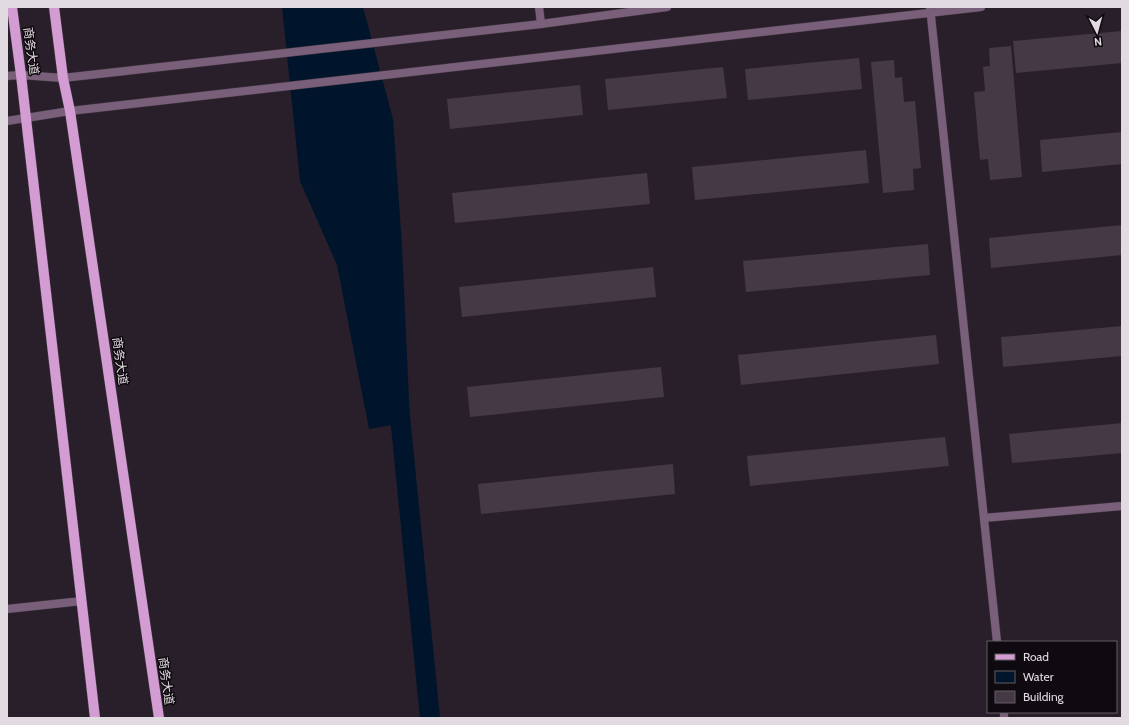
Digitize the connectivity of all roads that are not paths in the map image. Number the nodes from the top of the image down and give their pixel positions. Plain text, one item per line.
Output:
1 (12, 7) edge
2 (54, 7) edge
3 (540, 7) edge
4 (667, 7) edge
5 (981, 7) edge
6 (931, 10) edge
7 (541, 24) junction
8 (21, 75) junction
9 (7, 76) edge
10 (63, 78) junction
11 (70, 111) junction
12 (26, 119) junction
13 (7, 121) edge
14 (1122, 506) edge
15 (984, 518) junction
16 (82, 601) junction
17 (7, 609) edge
18 (996, 641) edge
19 (95, 718) edge
20 (159, 718) edge

1 - 8 main road, 商务大道
2 - 10 main road, 商务大道
3 - 7 street
4 - 7 street
5 - 6 street
6 - 11 street
6 - 15 street
7 - 10 street
8 - 9 street
8 - 10 street
8 - 12 main road, 商务大道
10 - 11 main road, 商务大道
11 - 12 street
11 - 20 main road, 商务大道
12 - 13 street
12 - 16 main road, 商务大道
14 - 15 street
15 - 18 street
16 - 17 street
16 - 19 main road, 商务大道

